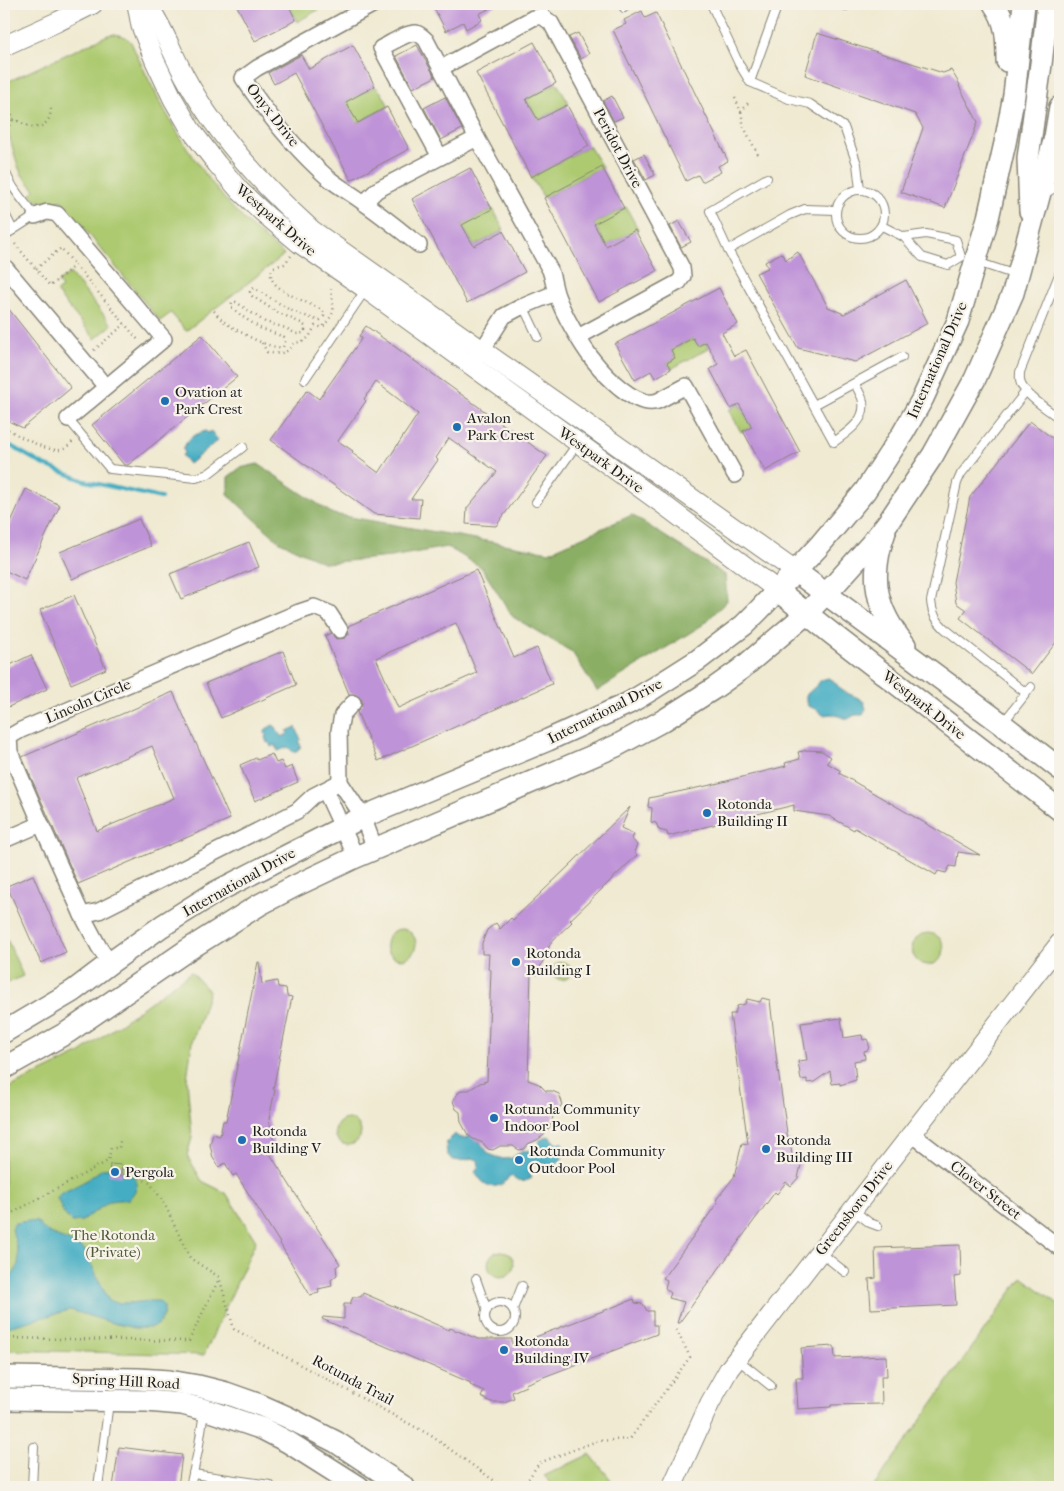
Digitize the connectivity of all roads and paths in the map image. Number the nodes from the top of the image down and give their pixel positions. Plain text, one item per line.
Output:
1 (93, 4) edge
2 (137, 4) edge
3 (147, 4) edge
4 (374, 4) edge
5 (711, 4) edge
6 (778, 4) edge
7 (994, 4) edge
8 (1024, 4) edge
9 (1048, 4) edge
10 (4, 46) edge
11 (441, 68) junction
12 (750, 82) junction
13 (735, 98) dead end
14 (748, 103) dead end
15 (52, 108) dead end
16 (4, 110) edge
17 (1060, 110) edge
18 (741, 112) junction
19 (13, 118) junction
20 (5, 127) edge
21 (477, 138) junction
22 (1060, 138) edge
23 (1005, 143) junction
24 (440, 157) junction
25 (759, 157) dead end
26 (4, 167) edge
27 (767, 178) dead end
28 (1060, 186) edge
29 (860, 189) junction
30 (1040, 196) junction
31 (364, 203) junction
32 (836, 210) junction
33 (4, 212) edge
34 (35, 216) junction
35 (882, 226) junction
36 (13, 230) junction
37 (1030, 231) junction
38 (4, 236) edge
39 (904, 237) junction
40 (16, 244) dead end
41 (419, 245) dead end
42 (728, 250) junction
43 (291, 256) dead end
44 (968, 259) junction
45 (75, 265) junction
46 (4, 266) edge
47 (36, 269) junction
48 (1060, 272) edge
49 (1018, 275) junction
50 (50, 286) junction
51 (331, 289) dead end
52 (45, 290) dead end
53 (366, 290) junction
54 (556, 293) junction
55 (523, 306) junction
56 (214, 311) dead end
57 (316, 320) junction
58 (125, 324) junction
59 (315, 326) junction
60 (538, 337) dead end
61 (578, 337) junction
62 (262, 344) junction
63 (144, 346) dead end
64 (482, 350) junction
65 (902, 357) dead end
66 (83, 359) junction
67 (472, 366) junction
68 (305, 379) dead end
69 (855, 384) junction
70 (106, 388) junction
71 (1026, 391) junction
72 (814, 405) junction
73 (68, 419) joint
74 (1060, 419) edge
75 (4, 427) edge
76 (80, 434) junction
77 (577, 444) junction
78 (244, 447) dead end
79 (735, 475) dead end
80 (536, 502) dead end
81 (889, 521) junction
82 (795, 571) junction
83 (777, 590) junction
84 (826, 594) junction
85 (806, 614) junction
86 (340, 630) dead end
87 (923, 666) junction
88 (353, 703) dead end
89 (1002, 724) junction
90 (1060, 769) edge
91 (340, 782) junction
92 (325, 790) junction
93 (1060, 810) edge
94 (363, 817) junction
95 (41, 824) junction
96 (342, 828) junction
97 (4, 840) edge
98 (365, 853) junction
99 (82, 916) junction
100 (1060, 943) edge
101 (110, 963) junction
102 (4, 1032) edge
103 (4, 1068) edge
104 (912, 1134) junction
105 (120, 1141) dead end
106 (122, 1169) dead end
107 (4, 1196) edge
108 (6, 1204) edge
109 (853, 1210) junction
110 (878, 1226) dead end
111 (1060, 1248) edge
112 (820, 1252) junction
113 (845, 1272) dead end
114 (219, 1277) junction
115 (476, 1279) dead end
116 (522, 1286) dead end
117 (512, 1309) junction
118 (486, 1310) junction
119 (676, 1329) dead end
120 (4, 1338) edge
121 (737, 1359) junction
122 (4, 1377) edge
123 (771, 1386) dead end
124 (4, 1399) edge
125 (109, 1400) junction
126 (204, 1410) junction
127 (34, 1447) dead end
128 (193, 1474) junction
129 (32, 1487) edge
130 (98, 1487) edge
131 (190, 1487) edge
132 (271, 1487) edge
133 (359, 1487) edge
134 (404, 1487) edge
135 (503, 1487) edge
136 (523, 1487) edge
137 (672, 1487) edge

1 - 10 street
2 - 53 street, Westpark Drive
3 - 64 street, Westpark Drive
4 - 31 street, Onyx Drive
5 - 12 lane
6 - 12 lane
7 - 23 main road
8 - 23 main road, International Drive
9 - 37 main road
11 - 21 street
11 - 24 street
11 - 61 street, Peridot Drive
12 - 29 lane
13 - 18 path
14 - 18 path
15 - 19 path
16 - 19 path
17 - 22 lane
17 - 30 main road, International Drive
18 - 25 path
19 - 20 path
21 - 24 street
21 - 54 street
23 - 44 main road, International Drive
24 - 31 street
26 - 34 lane
27 - 42 lane
28 - 30 lane
29 - 32 lane
29 - 35 lane
30 - 37 main road, International Drive
31 - 41 street, Onyx Drive
32 - 35 lane
32 - 42 lane
33 - 36 lane
34 - 36 lane
34 - 70 street
35 - 39 lane
36 - 38 lane
37 - 49 main road, International Drive
39 - 44 lane
39 - 44 lane
40 - 47 path
42 - 72 lane
43 - 57 path
44 - 49 lane
44 - 82 main road, International Drive
45 - 47 path
45 - 50 path
45 - 58 path
46 - 66 street
47 - 50 path
48 - 71 lane
49 - 81 main road, International Drive
50 - 52 path
51 - 59 path
53 - 67 street, Westpark Drive
53 - 68 lane
54 - 55 street
54 - 61 street
55 - 60 lane
55 - 64 street
56 - 62 path
57 - 59 path
57 - 62 path
58 - 63 path
58 - 66 path
59 - 62 path
61 - 79 street
64 - 67 street
64 - 82 street, Westpark Drive
65 - 69 lane
66 - 70 street
67 - 77 street, Westpark Drive
69 - 72 lane
69 - 72 lane
70 - 73 street
71 - 74 lane
71 - 89 lane
73 - 76 lane
75 - 76 path
76 - 78 lane
77 - 80 lane
77 - 83 street, Westpark Drive
81 - 84 main road, International Drive
81 - 87 main road
82 - 83 main road, International Drive
82 - 84 main road, Westpark Drive
83 - 85 main road, Westpark Drive
83 - 94 main road, International Drive
84 - 85 main road, International Drive
84 - 87 main road, Westpark Drive
85 - 93 main road, Westpark Drive
85 - 98 main road, International Drive
86 - 95 street, Lincoln Circle
87 - 89 main road, Westpark Drive
88 - 91 street
89 - 90 main road, Westpark Drive
91 - 92 street
91 - 94 street
92 - 96 street
92 - 99 street
94 - 96 main road, International Drive
94 - 98 street
95 - 97 street
95 - 99 street, Lincoln Circle
96 - 98 street
96 - 101 main road, International Drive
98 - 103 main road, International Drive
99 - 101 street, Lincoln Circle
100 - 104 street, Greensboro Drive
101 - 102 main road, International Drive
104 - 109 street, Greensboro Drive
104 - 111 street, Clover Street
105 - 108 path
106 - 114 path
107 - 108 path
109 - 110 lane
109 - 112 street, Greensboro Drive
112 - 113 lane
112 - 121 street, Greensboro Drive
114 - 120 path
114 - 135 path, Rotunda Trail
115 - 118 lane
116 - 117 lane
117 - 118 lane
117 - 118 lane
119 - 136 path
121 - 123 lane
121 - 137 street, Greensboro Drive
122 - 134 main road, Spring Hill Road
124 - 125 main road, Spring Hill Road
125 - 126 main road, Spring Hill Road
125 - 130 lane
126 - 128 lane
126 - 133 main road, Spring Hill Road
127 - 129 lane
128 - 131 lane
128 - 132 lane

